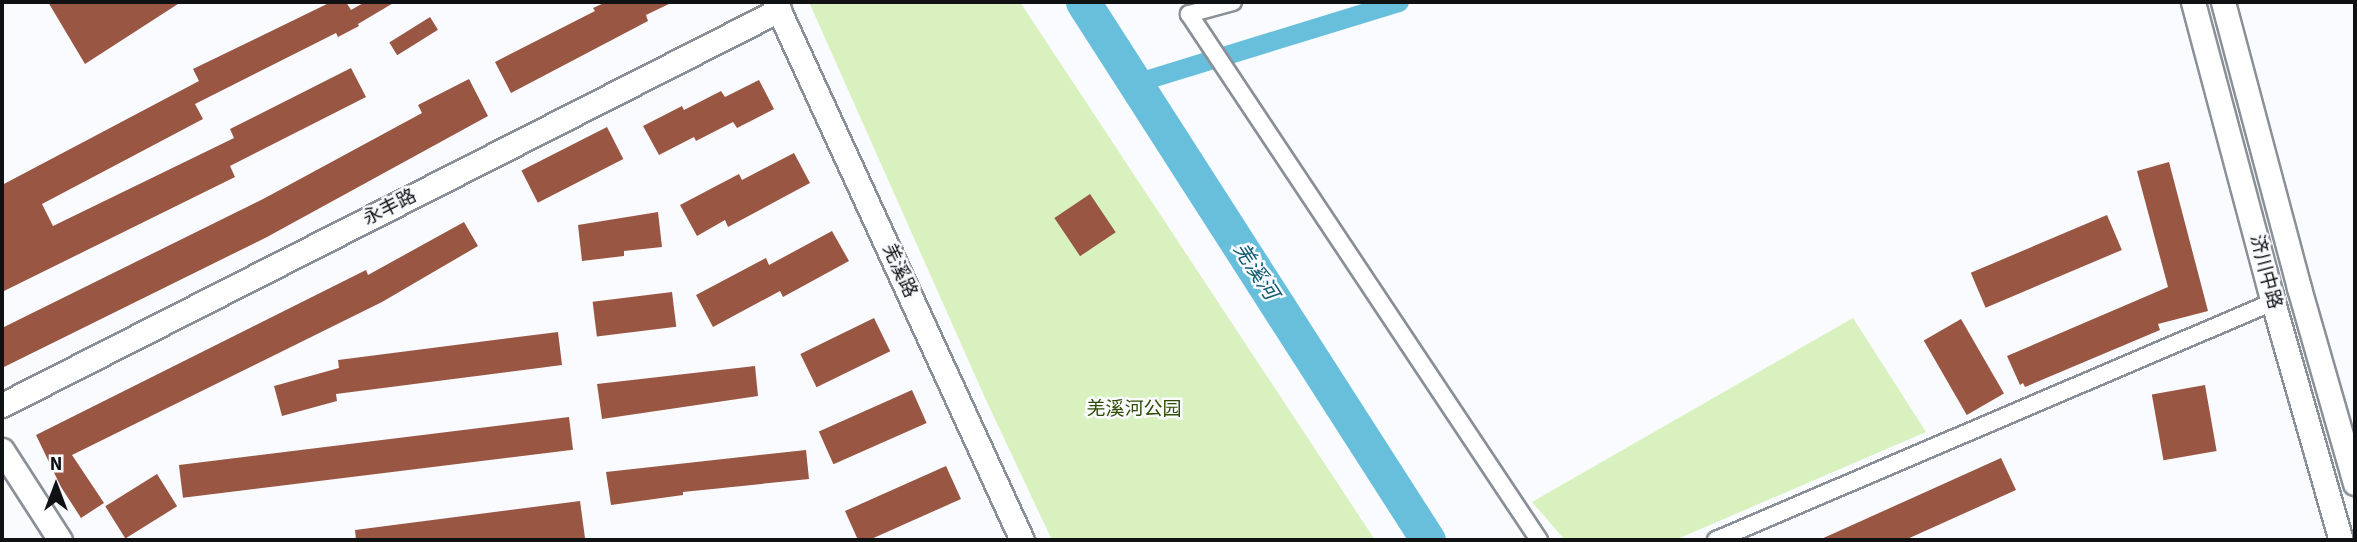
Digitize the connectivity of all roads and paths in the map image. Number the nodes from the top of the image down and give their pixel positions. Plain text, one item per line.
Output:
1 (1233, 2) edge
2 (2193, 2) edge
3 (2223, 2) edge
4 (777, 6) edge
5 (2273, 302) junction
6 (2, 405) edge
7 (2, 450) edge
8 (2355, 483) edge
9 (60, 540) edge
10 (1022, 540) edge
11 (1539, 540) edge
12 (1716, 540) edge
13 (2342, 540) edge

1 - 11 street
2 - 5 street, 济川中路
3 - 8 street, 济川中路
4 - 6 street, 永丰路
4 - 10 street, 羌溪路
5 - 12 street
5 - 13 street, 济川中路
7 - 9 street

